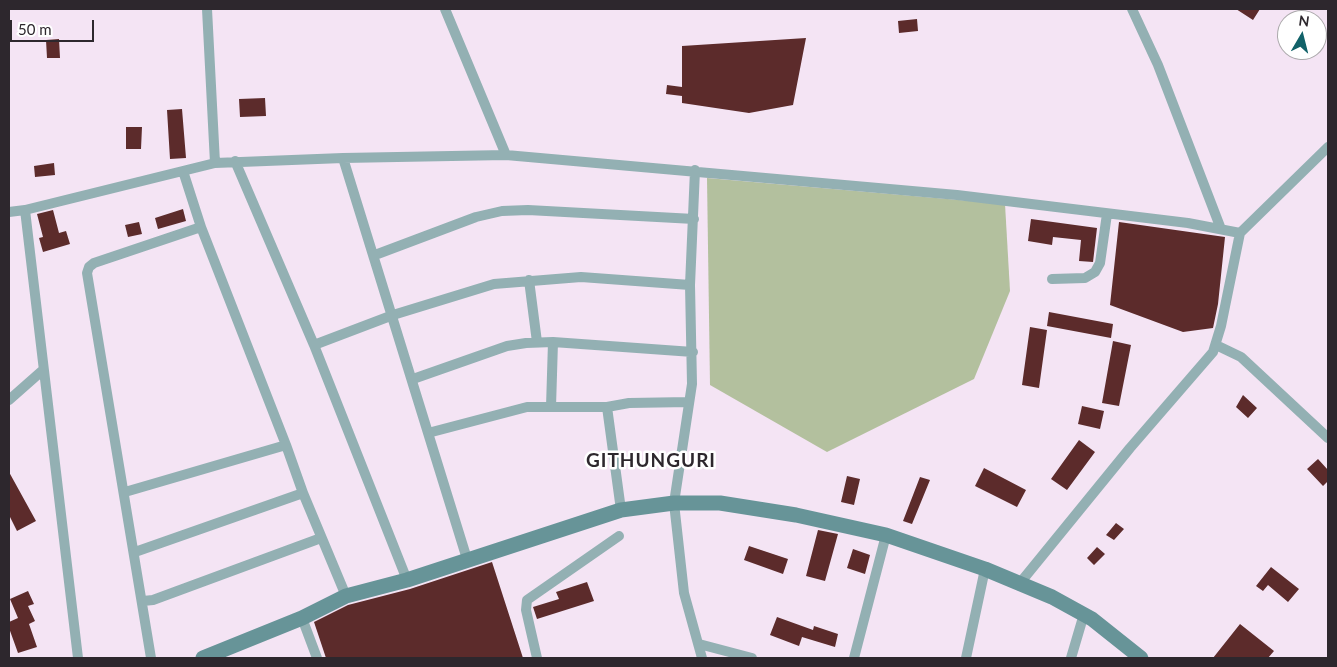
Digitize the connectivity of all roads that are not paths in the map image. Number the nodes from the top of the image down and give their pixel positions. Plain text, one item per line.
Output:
1 (207, 9) edge
2 (445, 9) edge
3 (1132, 9) edge
4 (1328, 147) edge
5 (506, 155) junction
6 (343, 158) junction
7 (235, 161) junction
8 (215, 163) junction
9 (183, 170) junction
10 (695, 170) junction
11 (25, 210) junction
12 (9, 212) edge
13 (1107, 214) junction
14 (694, 219) junction
15 (201, 227) junction
16 (1222, 228) junction
17 (1240, 233) junction
18 (375, 255) junction
19 (1052, 278) dead end
20 (529, 280) junction
21 (690, 285) junction
22 (393, 315) junction
23 (537, 342) junction
24 (554, 342) junction
25 (314, 345) junction
26 (1216, 345) junction
27 (693, 352) junction
28 (43, 370) junction
29 (413, 380) junction
30 (9, 400) edge
31 (689, 402) junction
32 (551, 407) junction
33 (607, 407) junction
34 (428, 433) junction
35 (1328, 438) edge
36 (286, 444) junction
37 (125, 492) junction
38 (303, 493) junction
39 (674, 503) junction
40 (621, 510) junction
41 (886, 535) junction
42 (619, 536) dead end
43 (321, 538) junction
44 (135, 552) junction
45 (467, 559) junction
46 (985, 569) junction
47 (407, 580) junction
48 (1020, 583) junction
49 (346, 596) junction
50 (143, 601) junction
51 (1084, 614) junction
52 (302, 618) junction
53 (699, 644) junction
54 (78, 658) edge
55 (151, 658) edge
56 (203, 658) edge
57 (317, 658) edge
58 (537, 658) edge
59 (702, 658) edge
60 (752, 658) edge
61 (854, 658) edge
62 (966, 658) edge
63 (1071, 658) edge
64 (1141, 658) edge

1 - 8 street
2 - 5 street
3 - 16 street
4 - 17 street
5 - 6 street
5 - 10 street
6 - 7 street
6 - 18 street
7 - 8 street
7 - 25 street
8 - 9 street
9 - 11 street
9 - 15 street
10 - 13 street
10 - 14 street
11 - 12 street
11 - 28 street
13 - 16 street
13 - 19 street
14 - 18 street
14 - 21 street
15 - 36 street
15 - 37 street
16 - 17 street
17 - 26 street
18 - 22 street
20 - 21 street
20 - 22 street
20 - 23 street
21 - 27 street
22 - 25 street
22 - 29 street
23 - 24 street
23 - 29 street
24 - 27 street
24 - 32 street
25 - 47 street
26 - 35 street
26 - 48 street
27 - 31 street
28 - 30 street
28 - 54 street
29 - 34 street
31 - 33 street
31 - 39 street
32 - 33 street
32 - 34 street
33 - 40 street
34 - 45 street
36 - 37 street
36 - 38 street
37 - 44 street
38 - 43 street
38 - 44 street
39 - 40 main road
39 - 41 main road
39 - 53 street
40 - 45 main road
41 - 46 main road
41 - 61 street
42 - 58 street
43 - 49 street
43 - 50 street
44 - 50 street
45 - 47 main road
46 - 48 main road
46 - 62 street
47 - 49 main road
48 - 51 main road
49 - 52 main road
50 - 55 street
51 - 63 street
51 - 64 main road
52 - 56 main road
52 - 57 street
53 - 59 street
53 - 60 street

